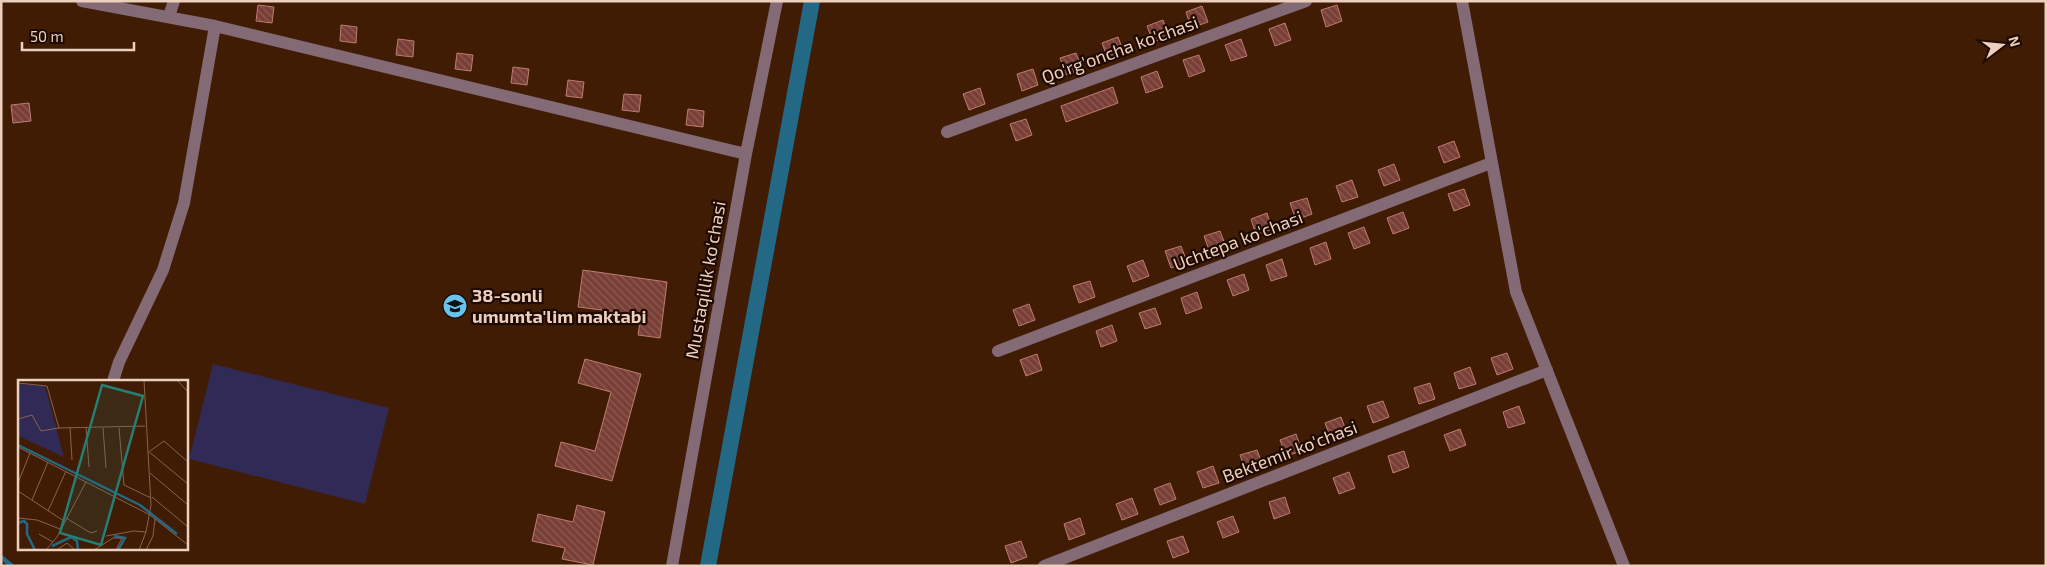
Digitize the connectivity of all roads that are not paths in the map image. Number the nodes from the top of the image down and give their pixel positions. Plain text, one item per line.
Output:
1 (82, 1) edge
2 (174, 1) edge
3 (777, 1) edge
4 (1306, 1) edge
5 (1462, 1) edge
6 (169, 16) junction
7 (215, 26) junction
8 (947, 132) dead end
9 (746, 154) junction
10 (1491, 163) junction
11 (998, 351) dead end
12 (1548, 370) junction
13 (113, 380) edge
14 (672, 566) edge
15 (1044, 566) edge
16 (1624, 566) edge

1 - 6 street
2 - 6 street
3 - 9 street, Mustaqillik ko'chasi
4 - 8 street, Qo'rg'oncha ko'chasi
5 - 10 street
6 - 7 street
7 - 9 street
7 - 13 street
9 - 14 street, Mustaqillik ko'chasi
10 - 11 street, Uchtepa ko'chasi
10 - 12 street
12 - 15 street, Bektemir ko'chasi
12 - 16 street

